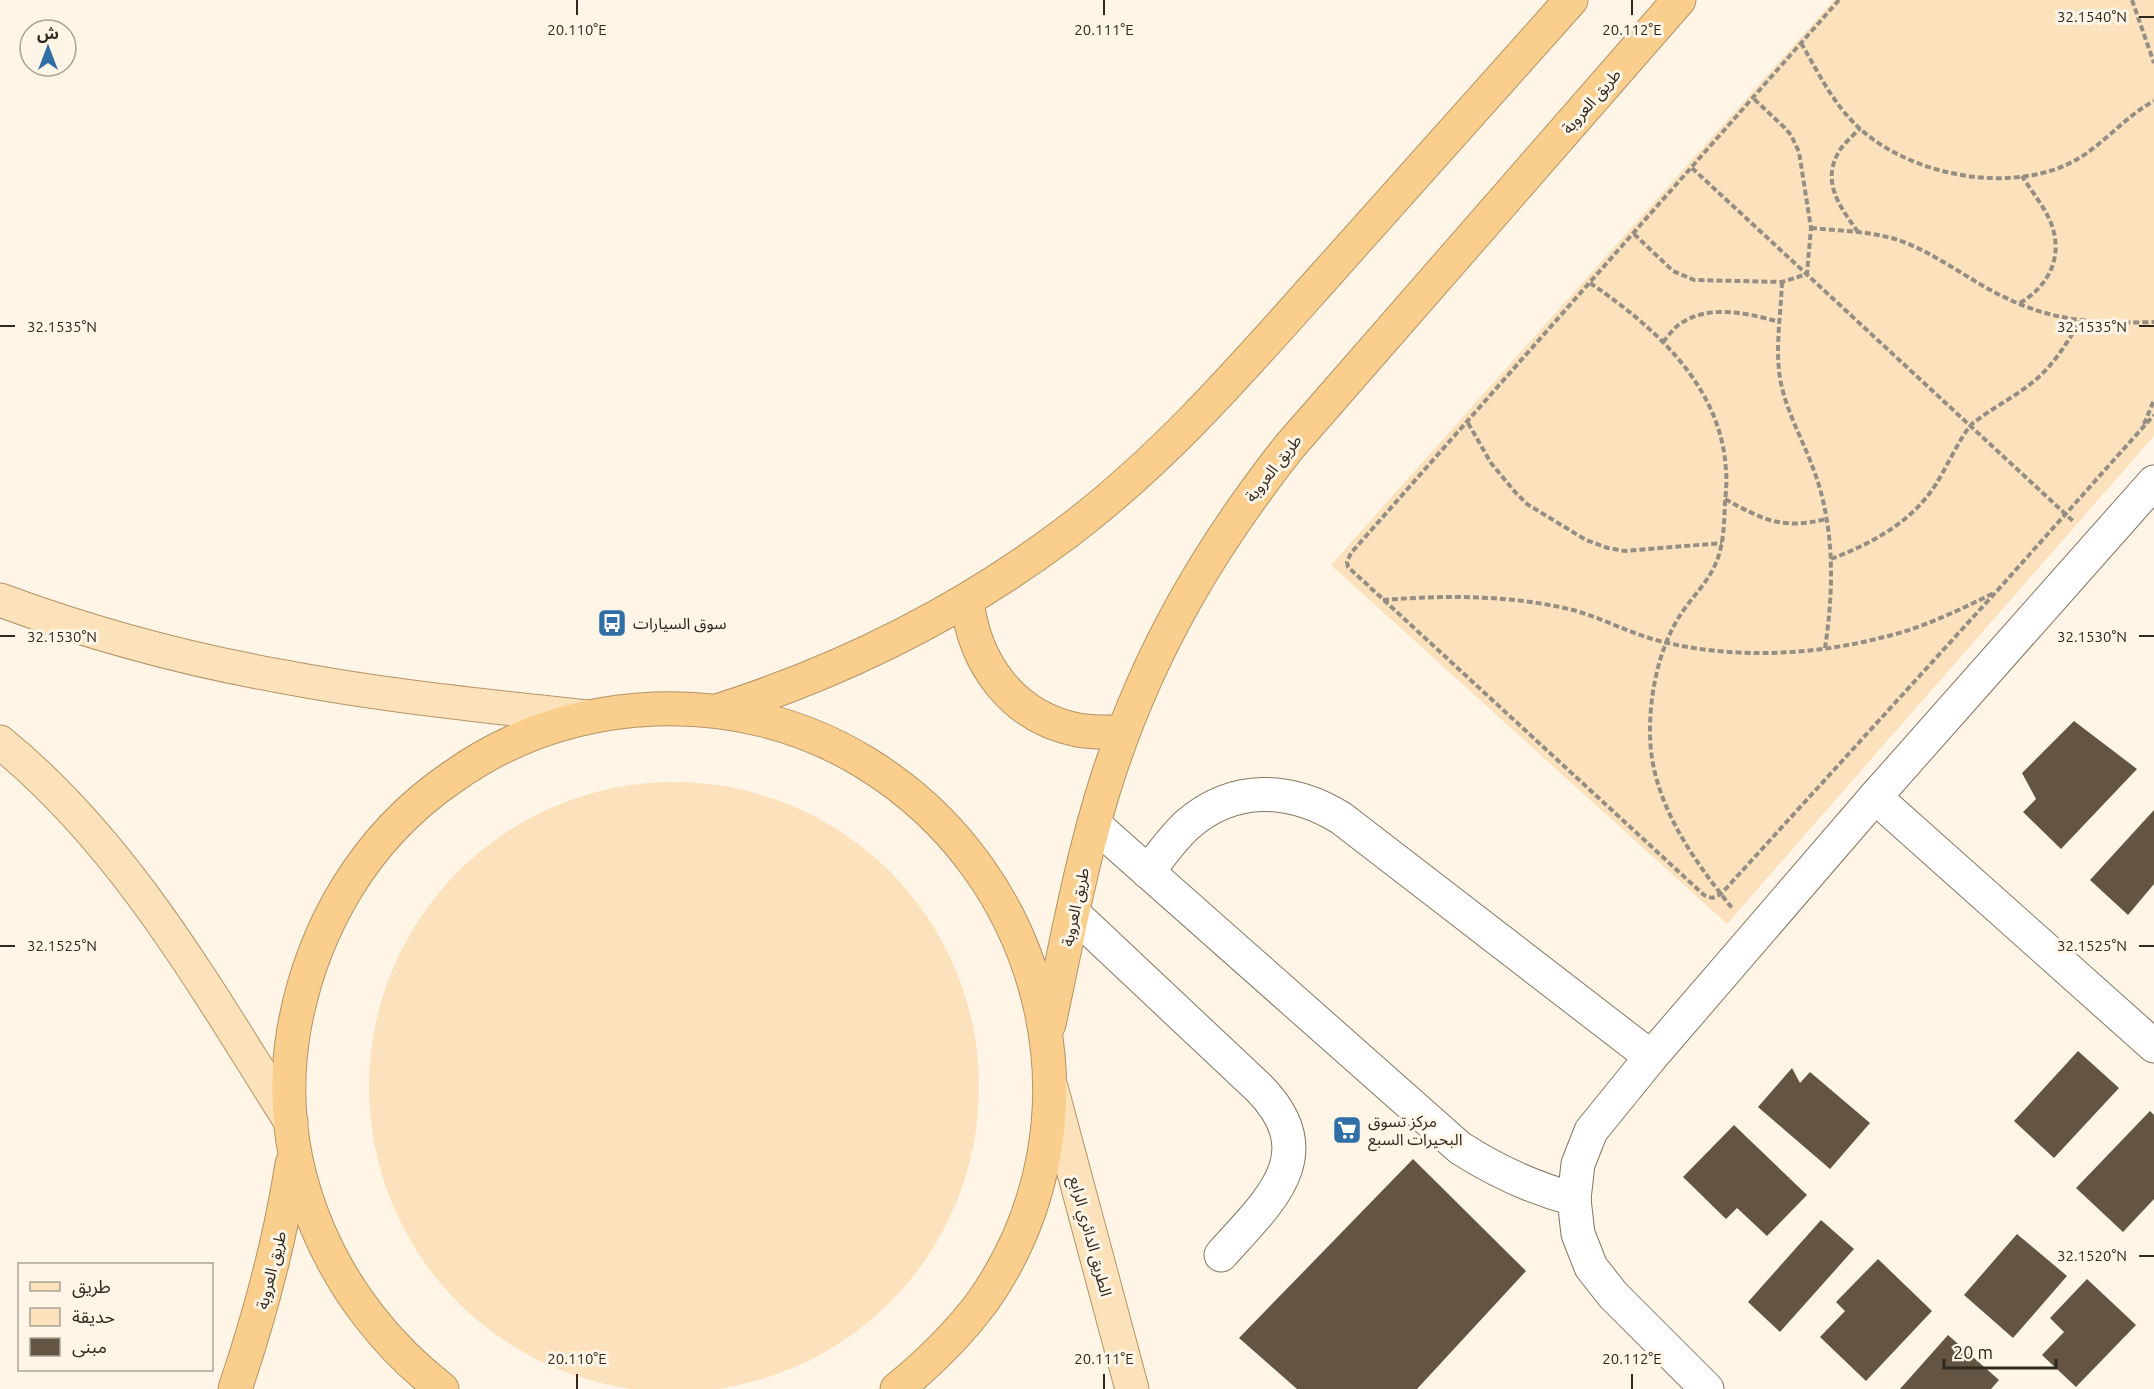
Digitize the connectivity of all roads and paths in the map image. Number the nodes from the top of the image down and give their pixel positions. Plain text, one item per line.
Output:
1 (1571, 0) edge
2 (1679, 0) edge
3 (1839, 0) edge
4 (2132, 0) edge
5 (1801, 43) junction
6 (2154, 63) edge
7 (1753, 98) junction
8 (2154, 101) edge
9 (1860, 128) junction
10 (1692, 168) junction
11 (2022, 176) junction
12 (1811, 228) junction
13 (1859, 233) junction
14 (1634, 234) junction
15 (1807, 274) junction
16 (1782, 282) junction
17 (1590, 283) junction
18 (2020, 303) junction
19 (2080, 321) junction
20 (1780, 322) junction
21 (2154, 322) edge
22 (1663, 342) junction
23 (2154, 400) edge
24 (2154, 415) edge
25 (1468, 423) junction
26 (1971, 426) junction
27 (2143, 428) junction
28 (2154, 482) edge
29 (1725, 499) junction
30 (2065, 514) junction
31 (1826, 519) junction
32 (1722, 543) junction
33 (2099, 544) junction
34 (1831, 559) junction
35 (1996, 592) junction
36 (0, 600) edge
37 (967, 600) junction
38 (1382, 600) junction
39 (1666, 643) junction
40 (1825, 648) junction
41 (717, 711) junction
42 (587, 717) junction
43 (1123, 732) junction
44 (0, 742) edge
45 (1875, 797) junction
46 (1094, 824) junction
47 (1148, 872) junction
48 (1721, 894) junction
49 (1073, 913) junction
50 (1754, 937) junction
51 (1046, 1037) junction
52 (2154, 1046) edge
53 (1650, 1057) junction
54 (1050, 1083) junction
55 (292, 1135) junction
56 (1574, 1199) junction
57 (1221, 1255) dead end
58 (235, 1389) edge
59 (442, 1389) edge
60 (897, 1389) edge
61 (1132, 1389) edge
62 (1707, 1389) edge

1 - 37 highway
2 - 43 highway, طريق العروبة
3 - 5 path
4 - 6 path
5 - 7 path
5 - 9 path
7 - 10 path
7 - 12 path
8 - 11 path
9 - 11 path
9 - 13 path
10 - 14 path
10 - 15 path
11 - 18 path
12 - 13 path
12 - 15 path
13 - 18 path
14 - 16 path
14 - 17 path
15 - 16 path
15 - 26 path
16 - 20 path
17 - 22 path
17 - 25 path
18 - 19 path
19 - 21 path
19 - 26 path
20 - 22 path
20 - 31 path
22 - 29 path
23 - 27 path
24 - 27 path
25 - 32 path
25 - 38 path
26 - 30 path
26 - 34 path
27 - 30 path
28 - 33 street
29 - 31 path
29 - 32 path
30 - 33 path
30 - 35 path
31 - 34 path
32 - 39 path
33 - 45 street
34 - 40 path
35 - 40 path
35 - 48 path
36 - 42 main road
37 - 41 highway
37 - 43 highway
38 - 39 path
38 - 48 path
39 - 40 path
39 - 48 path
41 - 42 highway
41 - 51 highway
42 - 55 highway
43 - 46 highway, طريق العروبة
44 - 55 main road
45 - 50 street
45 - 52 street
46 - 47 street
46 - 49 highway, طريق العروبة
47 - 53 street
47 - 56 street
48 - 50 path
49 - 51 highway, طريق العروبة
49 - 57 street
50 - 53 street
51 - 54 highway
53 - 56 street
54 - 60 highway
54 - 61 main road, الطريق الدائري الرابع
55 - 58 highway, طريق العروبة
55 - 59 highway
56 - 62 street

